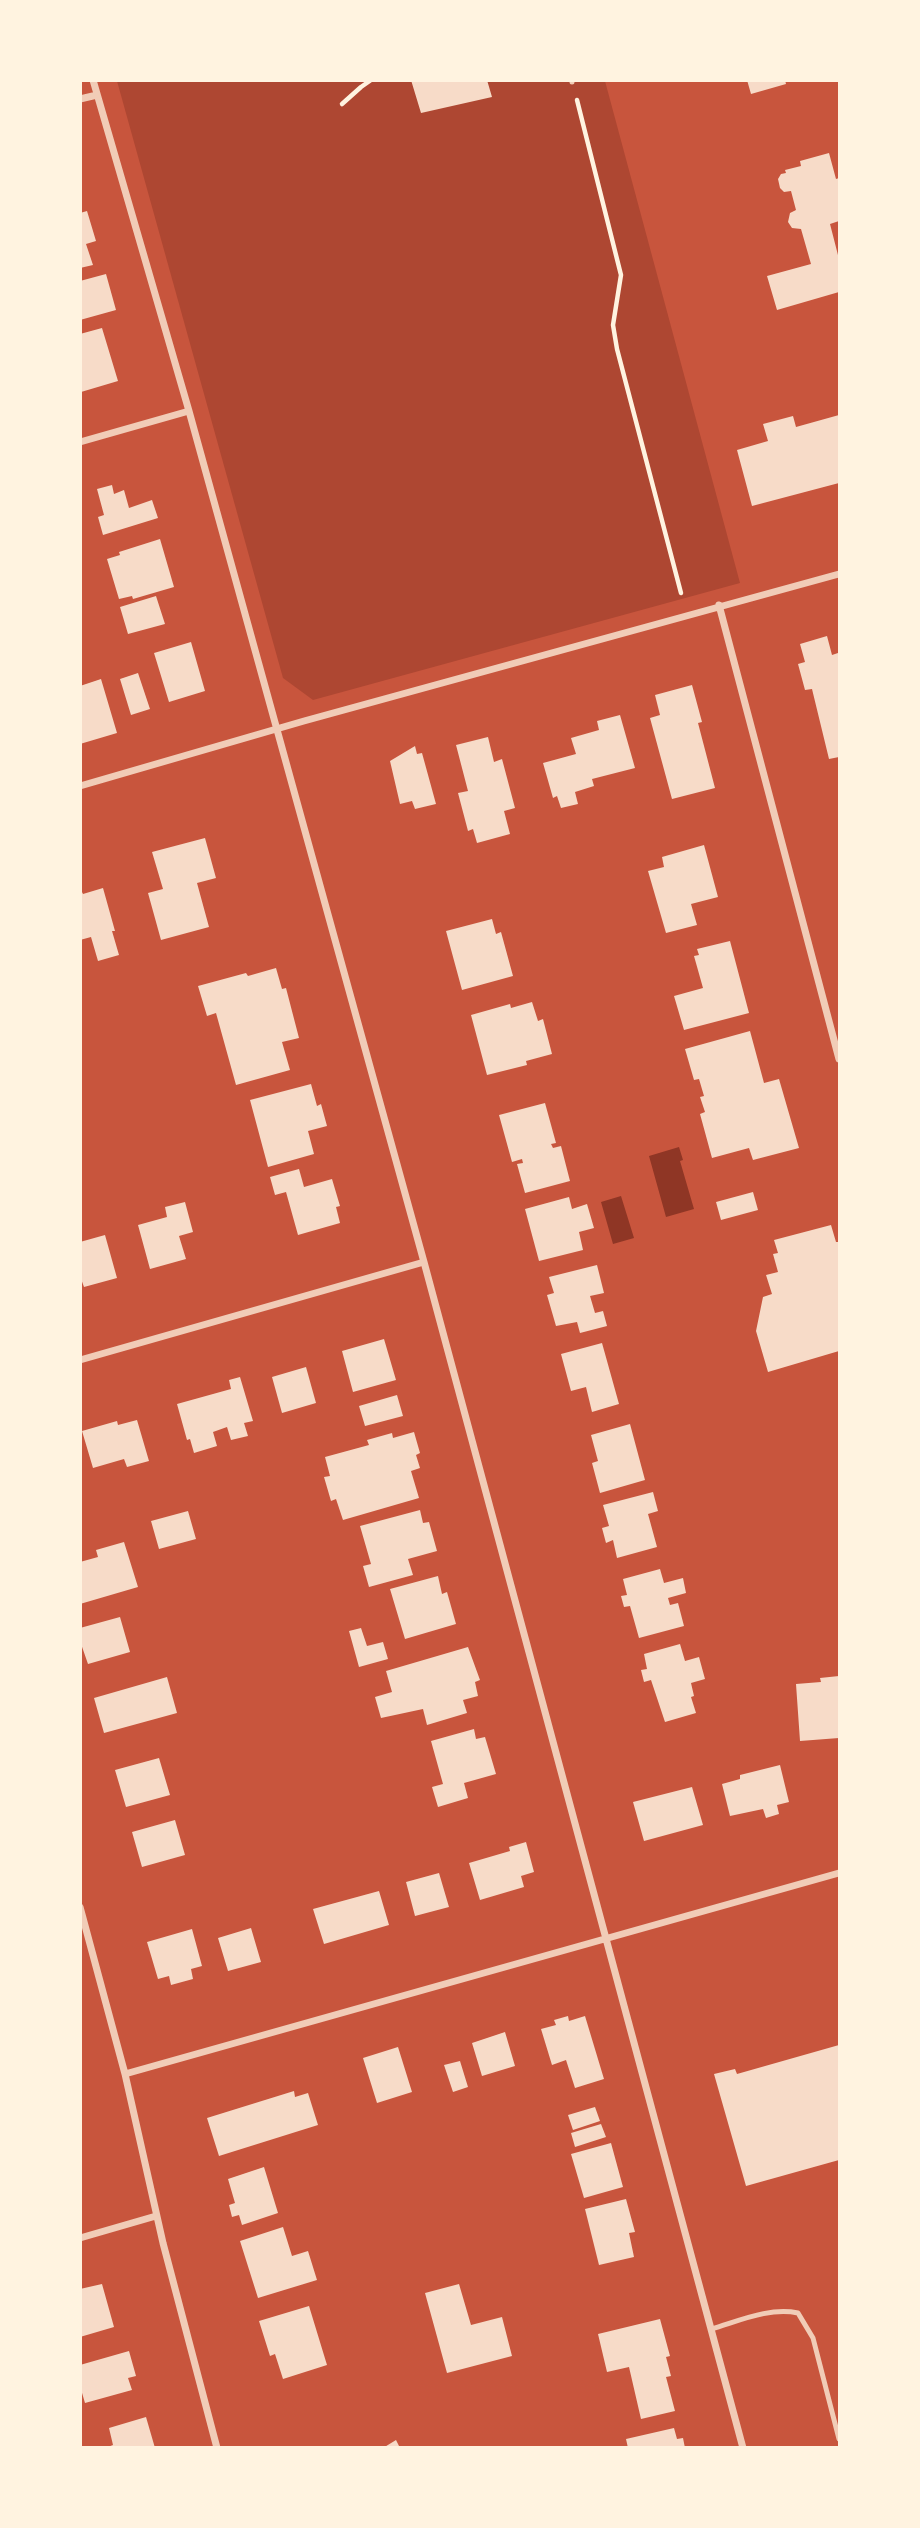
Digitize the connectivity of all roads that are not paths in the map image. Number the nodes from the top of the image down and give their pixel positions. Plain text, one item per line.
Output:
1 (93, 80) edge
2 (97, 95) junction
3 (80, 99) edge
4 (189, 411) junction
5 (80, 442) edge
6 (839, 574) edge
7 (719, 605) junction
8 (276, 729) junction
9 (80, 786) edge
10 (839, 1059) edge
11 (424, 1262) junction
12 (80, 1360) edge
13 (839, 1873) edge
14 (80, 1907) edge
15 (605, 1938) junction
16 (125, 2074) junction
17 (156, 2216) junction
18 (80, 2238) edge
19 (711, 2329) junction
20 (839, 2439) edge
21 (217, 2448) edge
22 (743, 2448) edge

1 - 2 street
2 - 3 street
2 - 4 street
4 - 5 street
4 - 8 street
6 - 7 street
7 - 8 street
7 - 10 street
8 - 9 street
8 - 11 street
11 - 12 street
11 - 15 street
13 - 15 street
14 - 16 street
15 - 16 street
15 - 19 street
16 - 17 street
17 - 18 street
17 - 21 street
19 - 20 lane
19 - 22 street

